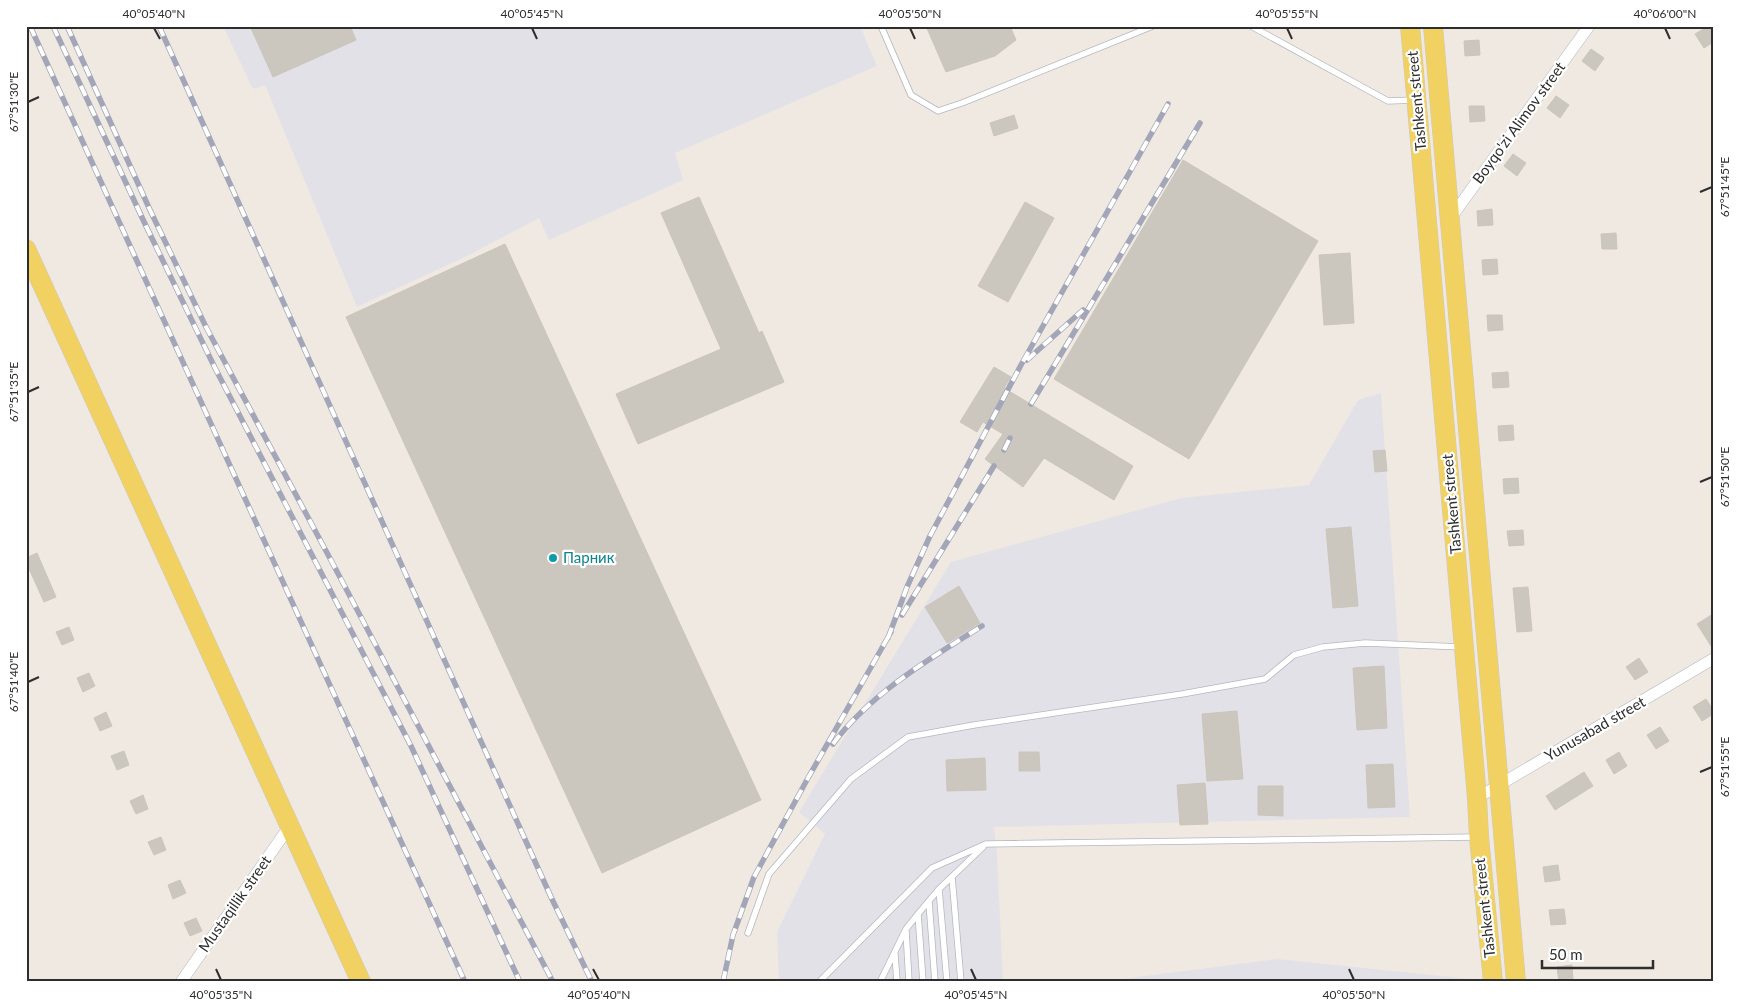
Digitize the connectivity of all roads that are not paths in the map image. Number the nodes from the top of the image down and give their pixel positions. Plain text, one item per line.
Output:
1 (881, 26) edge
2 (1153, 26) edge
3 (1250, 26) edge
4 (1410, 26) edge
5 (1433, 26) edge
6 (1589, 26) edge
7 (1145, 28) edge
8 (1417, 100) junction
9 (1449, 220) junction
10 (26, 249) edge
11 (1464, 647) junction
12 (1713, 659) edge
13 (1498, 785) junction
14 (1477, 798) junction
15 (290, 827) junction
16 (1479, 837) junction
17 (986, 844) junction
18 (952, 877) junction
19 (939, 889) junction
20 (929, 902) junction
21 (918, 914) junction
22 (906, 929) junction
23 (748, 933) dead end
24 (895, 952) junction
25 (884, 972) junction
26 (181, 982) edge
27 (361, 982) edge
28 (819, 982) edge
29 (880, 982) edge
30 (885, 982) edge
31 (897, 982) edge
32 (910, 982) edge
33 (923, 982) edge
34 (935, 982) edge
35 (947, 982) edge
36 (961, 982) edge
37 (1493, 982) edge
38 (1516, 982) edge

1 - 7 lane
2 - 7 lane
3 - 8 lane
4 - 8 main road, Tashkent street
5 - 9 main road, Tashkent street
6 - 9 street, Boyqo'zi Alimov street
8 - 11 main road, Tashkent street
9 - 13 main road, Tashkent street
10 - 15 main road
11 - 14 main road, Tashkent street
11 - 23 lane
12 - 13 street, Yunusabad street
13 - 14 street, Yunusabad street
13 - 38 main road, Tashkent street
14 - 16 main road, Tashkent street
15 - 26 street, Mustaqillik street
15 - 27 main road
16 - 17 lane
16 - 37 main road, Tashkent street
17 - 18 lane
17 - 28 lane
18 - 19 lane
18 - 36 lane
19 - 20 lane
19 - 35 lane
20 - 21 lane
20 - 34 lane
21 - 22 lane
21 - 33 lane
22 - 24 lane
22 - 32 lane
24 - 25 lane
24 - 31 lane
25 - 29 lane
25 - 30 lane

